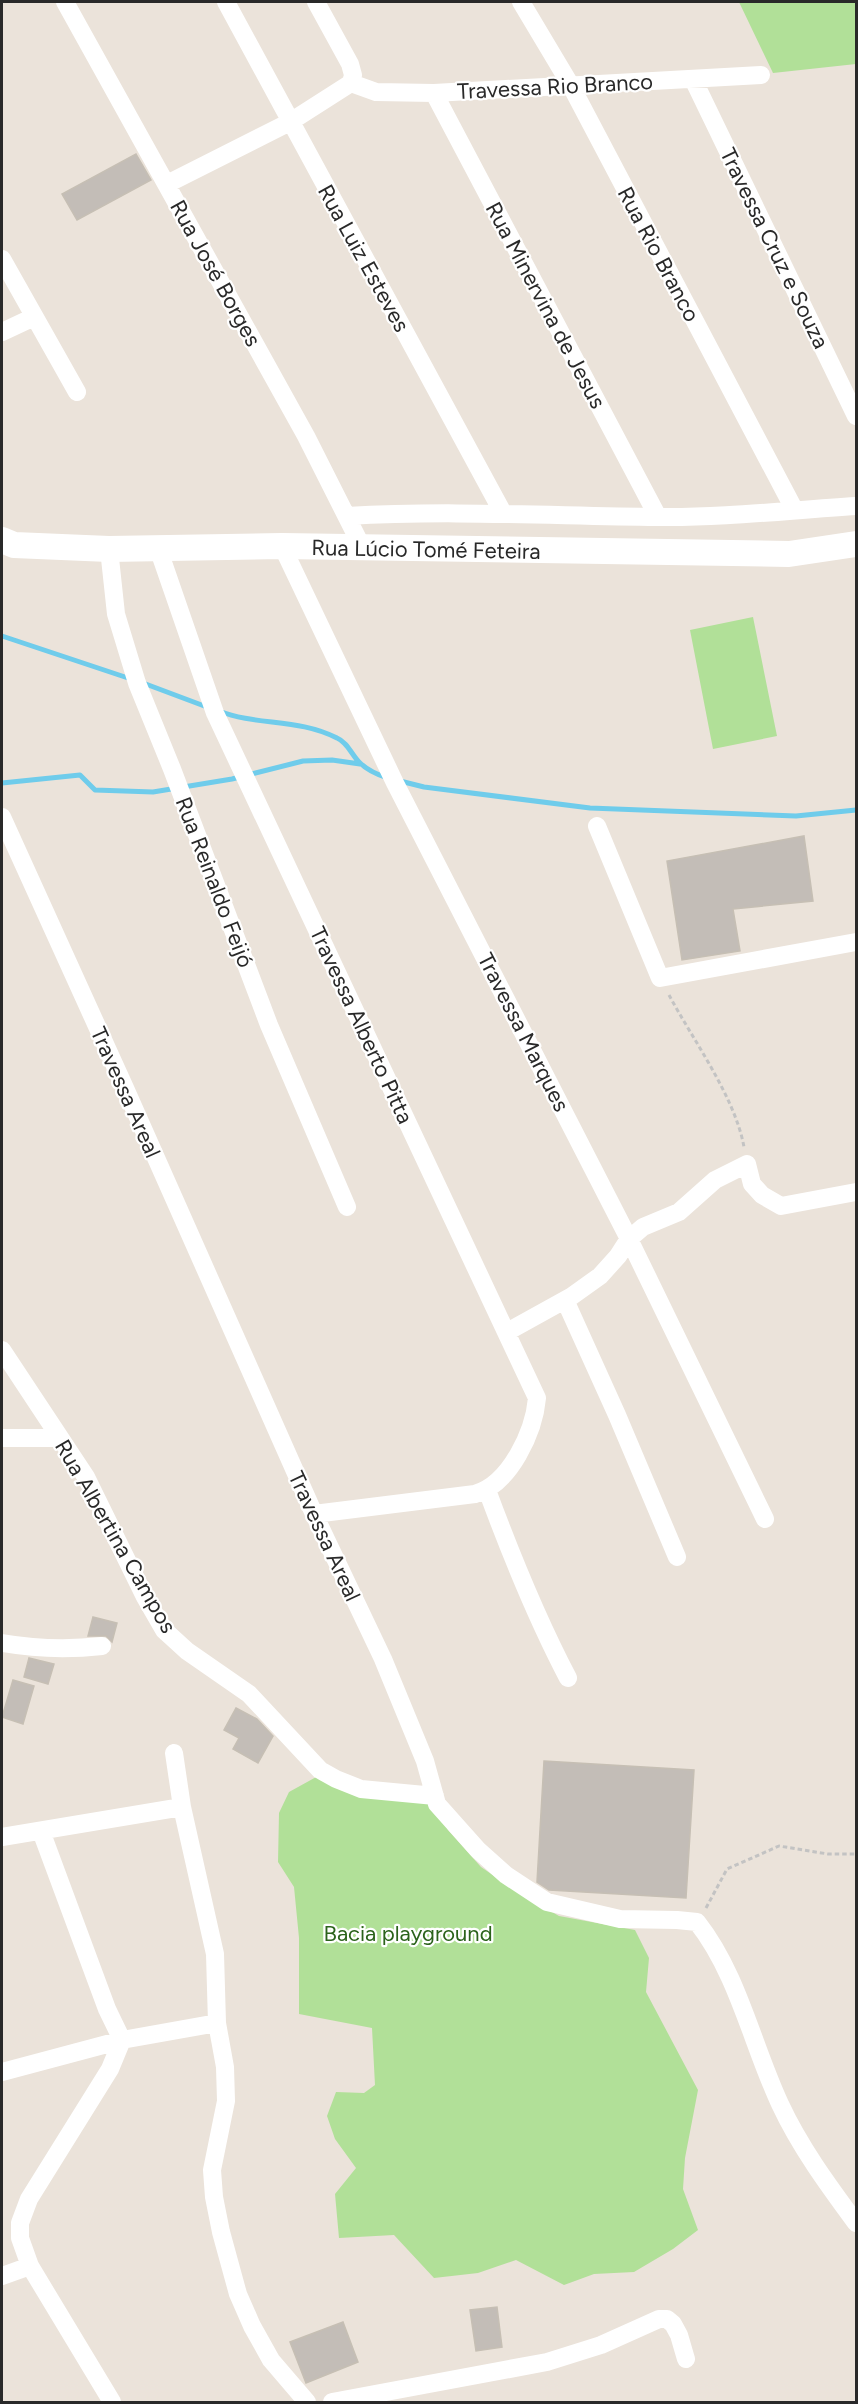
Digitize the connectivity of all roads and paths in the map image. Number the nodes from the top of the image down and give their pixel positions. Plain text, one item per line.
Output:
1 (65, 2) edge
2 (226, 2) edge
3 (316, 2) edge
4 (521, 2) edge
5 (761, 75) dead end
6 (693, 79) junction
7 (351, 83) junction
8 (570, 84) junction
9 (434, 93) junction
10 (290, 122) junction
11 (167, 184) junction
12 (2, 259) edge
13 (34, 317) junction
14 (3, 332) edge
15 (77, 392) dead end
16 (856, 416) edge
17 (856, 506) edge
18 (794, 510) junction
19 (503, 513) junction
20 (347, 516) junction
21 (658, 517) junction
22 (854, 543) edge
23 (6, 544) edge
24 (282, 546) junction
25 (362, 547) junction
26 (158, 548) junction
27 (109, 549) junction
28 (2, 818) edge
29 (597, 825) dead end
30 (856, 942) edge
31 (660, 978) junction
32 (747, 1164) junction
33 (855, 1196) edge
34 (347, 1207) dead end
35 (629, 1239) junction
36 (566, 1300) junction
37 (507, 1332) junction
38 (2, 1350) edge
39 (2, 1438) edge
40 (60, 1438) junction
41 (488, 1490) junction
42 (314, 1514) junction
43 (765, 1519) dead end
44 (677, 1557) dead end
45 (2, 1643) edge
46 (102, 1646) dead end
47 (568, 1678) dead end
48 (174, 1753) dead end
49 (435, 1796) junction
50 (182, 1807) junction
51 (41, 1831) junction
52 (2, 1837) edge
53 (856, 1854) edge
54 (697, 1922) junction
55 (217, 2023) junction
56 (122, 2040) junction
57 (2, 2072) edge
58 (856, 2223) edge
59 (30, 2266) junction
60 (2, 2276) edge
61 (687, 2359) dead end
62 (112, 2403) edge
63 (307, 2403) edge
64 (332, 2403) edge

1 - 11 street, Rua José Borges
2 - 10 street, Rua Luiz Esteves
3 - 7 street
4 - 8 street, Rua Rio Branco
5 - 6 street, Travessa Rio Branco
6 - 8 street, Travessa Rio Branco
6 - 16 street, Travessa Cruz e Souza
7 - 9 street, Travessa Rio Branco
7 - 10 street
8 - 9 street, Travessa Rio Branco
8 - 18 street, Rua Rio Branco
9 - 21 street, Rua Minervina de Jesus
10 - 11 street
10 - 19 street, Rua Luiz Esteves
11 - 20 street, Rua José Borges
12 - 13 street
13 - 14 street
13 - 15 street
17 - 18 street, Rua Lúcio Tomé Feteira
18 - 21 street, Rua Lúcio Tomé Feteira
19 - 20 street, Rua Lúcio Tomé Feteira
19 - 21 street, Rua Lúcio Tomé Feteira
20 - 25 street, Rua José Borges
22 - 25 main road, Rua Lúcio Tomé Feteira
23 - 27 main road, Rua Lúcio Tomé Feteira
24 - 25 main road, Rua Lúcio Tomé Feteira
24 - 26 main road, Rua Lúcio Tomé Feteira
24 - 35 street, Travessa Marques
26 - 27 main road, Rua Lúcio Tomé Feteira
26 - 37 street, Travessa Alberto Pitta
27 - 34 street, Rua Reinaldo Feijó
28 - 42 street, Travessa Areal
29 - 31 street
30 - 31 street
31 - 32 path
32 - 33 street
32 - 35 street
35 - 36 street
35 - 43 street, Travessa Marques
36 - 37 street
36 - 44 street
37 - 41 street, Travessa Alberto Pitta
38 - 40 street, Rua Albertina Campos
39 - 40 street
40 - 49 street, Rua Albertina Campos
41 - 42 street
41 - 47 street
42 - 49 street, Travessa Areal
45 - 46 street
48 - 50 street
49 - 54 street, Travessa Areal
50 - 51 street
50 - 55 street
51 - 52 street
51 - 56 street
53 - 54 path
54 - 58 street
55 - 56 street
55 - 63 street
56 - 57 street
56 - 59 street
59 - 60 street
59 - 62 street
61 - 64 street

